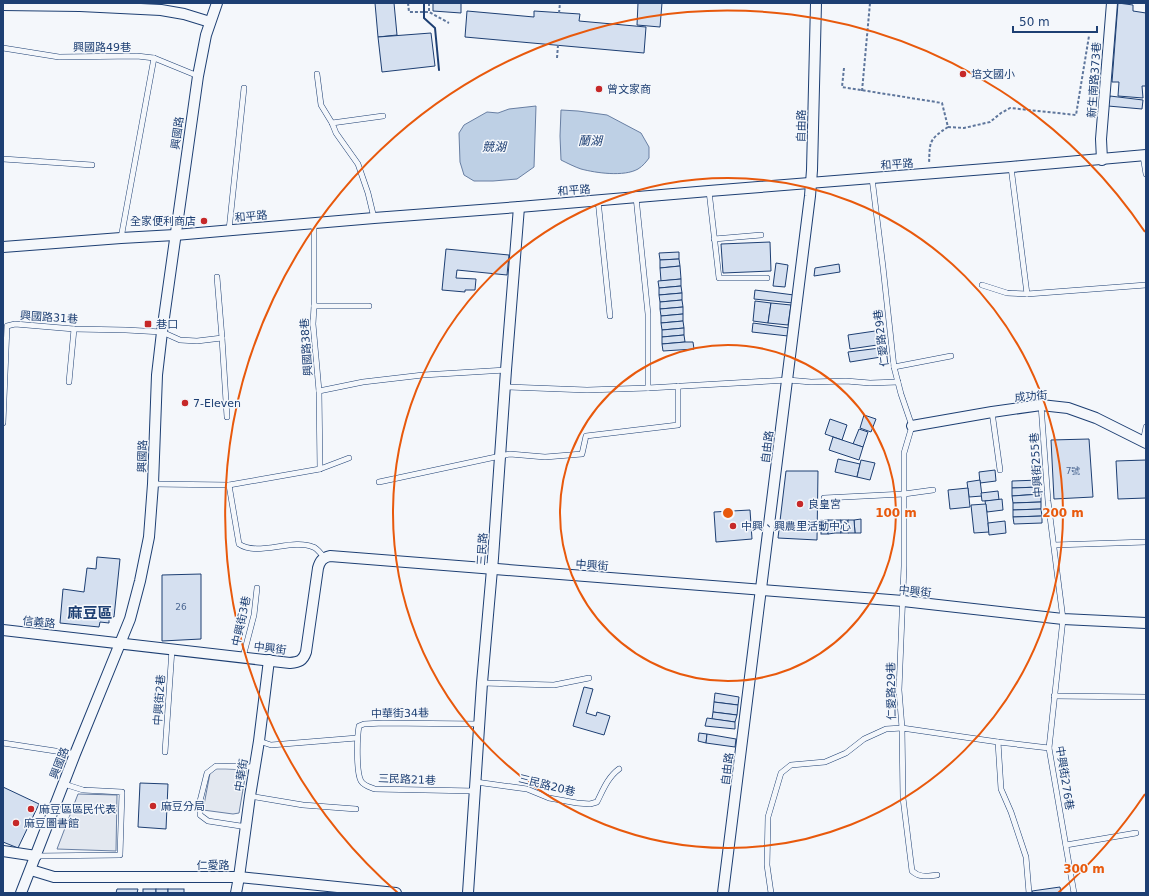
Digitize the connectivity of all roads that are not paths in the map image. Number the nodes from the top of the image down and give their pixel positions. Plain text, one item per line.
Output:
1 (217, 3) edge
2 (816, 3) edge
3 (1112, 3) edge
4 (3, 6) edge
5 (210, 22) junction
6 (3, 48) edge
7 (154, 58) junction
8 (317, 74) dead end
9 (198, 76) junction
10 (244, 88) dead end
11 (382, 116) dead end
12 (332, 123) junction
13 (1144, 156) edge
14 (3, 159) edge
15 (1102, 160) junction
16 (92, 165) dead end
17 (1011, 167) junction
18 (1146, 174) edge
19 (872, 178) junction
20 (811, 183) junction
21 (709, 191) junction
22 (636, 197) junction
23 (598, 200) junction
24 (519, 207) junction
25 (374, 218) junction
26 (314, 223) junction
27 (229, 230) junction
28 (175, 235) junction
29 (761, 235) dead end
30 (121, 238) junction
31 (714, 239) junction
32 (3, 247) edge
33 (217, 277) dead end
34 (767, 278) dead end
35 (982, 285) dead end
36 (1146, 285) edge
37 (1027, 294) junction
38 (314, 306) junction
39 (369, 306) dead end
40 (610, 316) dead end
41 (74, 329) junction
42 (162, 332) junction
43 (222, 338) junction
44 (951, 356) dead end
45 (894, 367) junction
46 (506, 370) junction
47 (788, 380) junction
48 (69, 382) dead end
49 (898, 382) junction
50 (678, 386) junction
51 (505, 387) junction
52 (648, 388) junction
53 (319, 391) junction
54 (1041, 405) junction
55 (992, 412) junction
56 (228, 417) dead end
57 (3, 423) edge
58 (912, 426) junction
59 (1146, 427) edge
60 (1144, 442) edge
61 (500, 456) junction
62 (349, 458) dead end
63 (320, 469) junction
64 (1000, 470) dead end
65 (379, 482) dead end
66 (153, 484) junction
67 (229, 485) junction
68 (933, 490) dead end
69 (904, 494) junction
70 (824, 498) dead end
71 (1146, 542) edge
72 (1054, 545) junction
73 (324, 557) junction
74 (492, 570) junction
75 (257, 588) dead end
76 (761, 591) junction
77 (903, 601) junction
78 (1064, 619) junction
79 (1146, 623) edge
80 (3, 630) edge
81 (120, 643) junction
82 (172, 649) junction
83 (243, 657) junction
84 (269, 660) junction
85 (589, 678) dead end
86 (482, 683) junction
87 (1054, 696) junction
88 (1146, 697) edge
89 (480, 724) junction
90 (902, 728) junction
91 (357, 738) junction
92 (259, 741) junction
93 (998, 742) junction
94 (3, 743) edge
95 (1049, 748) junction
96 (165, 752) dead end
97 (75, 754) junction
98 (255, 767) junction
99 (619, 768) dead end
100 (64, 784) junction
101 (475, 786) junction
102 (250, 796) junction
103 (356, 809) dead end
104 (246, 827) junction
105 (1136, 833) dead end
106 (1066, 845) junction
107 (3, 851) edge
108 (36, 856) junction
109 (31, 870) junction
110 (937, 875) dead end
111 (239, 877) junction
112 (21, 893) edge
113 (236, 893) edge
114 (396, 893) edge
115 (468, 893) edge
116 (723, 893) edge
117 (771, 893) edge
118 (1029, 893) edge
119 (1074, 893) edge

1 - 5 street, 興國路
2 - 20 street, 自由路
3 - 15 street, 新生南路373巷
4 - 5 street
5 - 9 street, 興國路
6 - 7 lane, 興國路49巷
7 - 9 lane, 興國路49巷
7 - 30 lane
8 - 12 lane
9 - 28 street, 興國路
10 - 27 lane
11 - 12 lane
12 - 25 lane
13 - 15 street, 和平路
13 - 18 lane
14 - 16 lane
15 - 17 street, 和平路
17 - 19 street, 和平路
17 - 37 lane
19 - 20 street, 和平路
19 - 45 lane, 仁愛路29巷
20 - 21 street, 和平路
20 - 47 street, 自由路
21 - 22 street, 和平路
21 - 31 lane
22 - 23 street, 和平路
22 - 52 lane
23 - 24 street, 和平路
23 - 40 lane
24 - 25 street, 和平路
24 - 46 street, 三民路
25 - 26 street, 和平路
26 - 27 street, 和平路
26 - 38 lane, 興國路38巷
27 - 28 street, 和平路
28 - 30 street, 和平路
28 - 42 street, 興國路
29 - 31 lane
30 - 32 street, 和平路
31 - 34 lane
33 - 43 lane
35 - 37 lane
36 - 37 lane
38 - 39 lane
38 - 53 lane, 興國路38巷
41 - 42 lane, 興國路31巷
41 - 48 lane
41 - 57 lane, 興國路31巷
42 - 43 lane
42 - 66 street, 興國路
43 - 56 lane
44 - 45 lane
45 - 49 lane, 仁愛路29巷
46 - 51 street, 三民路
46 - 53 lane
47 - 49 lane
47 - 50 lane
47 - 76 street, 自由路
49 - 58 lane, 仁愛路29巷
50 - 52 lane
50 - 61 lane
51 - 52 lane
51 - 61 street, 三民路
53 - 63 lane, 興國路38巷
54 - 55 street, 成功街
54 - 60 street, 成功街
54 - 72 lane, 中興街255巷
55 - 58 street, 成功街
55 - 64 lane
58 - 69 lane, 仁愛路29巷
59 - 60 lane
61 - 65 lane
61 - 74 street, 三民路
62 - 63 lane
63 - 67 lane
66 - 67 lane
66 - 81 street, 興國路
67 - 73 lane
68 - 69 lane
69 - 70 lane
69 - 77 lane, 仁愛路29巷
71 - 72 lane
72 - 78 lane, 中興街255巷
73 - 74 street, 中興街
73 - 84 street, 中興街
74 - 76 street, 中興街
74 - 86 street, 三民路
75 - 83 lane, 中興街3巷
76 - 77 street, 中興街
76 - 116 street, 自由路
77 - 78 street, 中興街
77 - 90 lane, 仁愛路29巷
78 - 79 street, 中興街
78 - 87 lane, 中興街276巷
80 - 81 street, 信義路
81 - 82 street, 中興街
81 - 97 street, 興國路
82 - 83 street, 中興街
82 - 96 lane, 中興街2巷
83 - 84 street, 中興街
84 - 92 street, 中華街
85 - 86 lane
86 - 89 street, 三民路
87 - 88 lane
87 - 95 lane, 中興街276巷
89 - 91 lane, 中華街34巷
89 - 101 street, 三民路
90 - 93 lane
90 - 110 lane
90 - 117 lane, 仁愛路29巷
91 - 92 lane
91 - 101 lane, 三民路21巷
92 - 98 street, 中華街
93 - 95 lane
93 - 118 lane
94 - 97 lane
95 - 106 lane, 中興街276巷
97 - 100 street, 興國路
98 - 102 street, 中華街
98 - 104 lane
99 - 101 lane, 三民路20巷
100 - 108 street, 興國路
100 - 108 lane
101 - 115 street, 三民路
102 - 103 lane
102 - 104 street, 中華街
104 - 111 street, 中華街
105 - 106 lane
106 - 119 lane, 中興街276巷
107 - 108 street
108 - 109 street, 興國路
109 - 111 street, 仁愛路
109 - 112 street, 興國路
111 - 113 street, 中華街
111 - 114 street, 仁愛路

